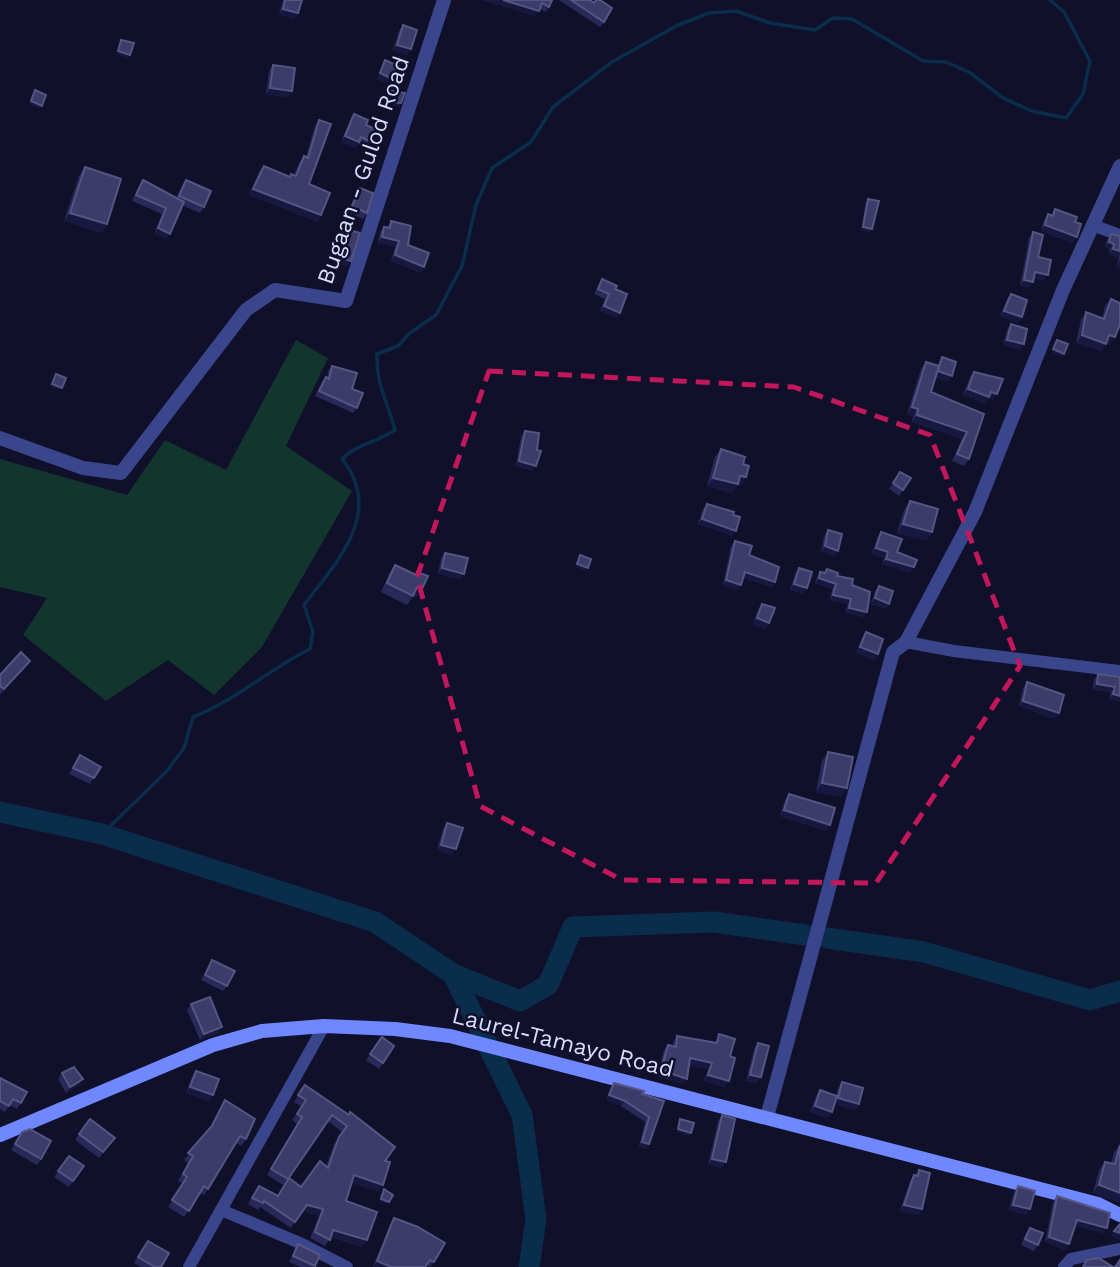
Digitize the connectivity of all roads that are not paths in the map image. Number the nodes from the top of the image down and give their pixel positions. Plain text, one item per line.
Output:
1 (444, 0) edge
2 (1120, 166) edge
3 (1092, 225) junction
4 (1120, 235) edge
5 (0, 438) edge
6 (905, 642) junction
7 (1120, 671) edge
8 (324, 1026) junction
9 (767, 1117) junction
10 (0, 1135) edge
11 (220, 1210) junction
12 (1120, 1215) edge
13 (1120, 1249) edge
14 (189, 1267) edge
15 (347, 1267) edge
16 (1064, 1267) edge

1 - 5 street, Bugaan - Gulod Road
2 - 3 street
3 - 4 street
3 - 6 street
6 - 7 street
6 - 9 street
8 - 9 main road, Laurel-Tamayo Road
8 - 10 main road, Laurel-Tamayo Road
8 - 11 street
9 - 12 main road, Laurel-Tamayo Road
11 - 14 street
11 - 15 street
13 - 16 street

